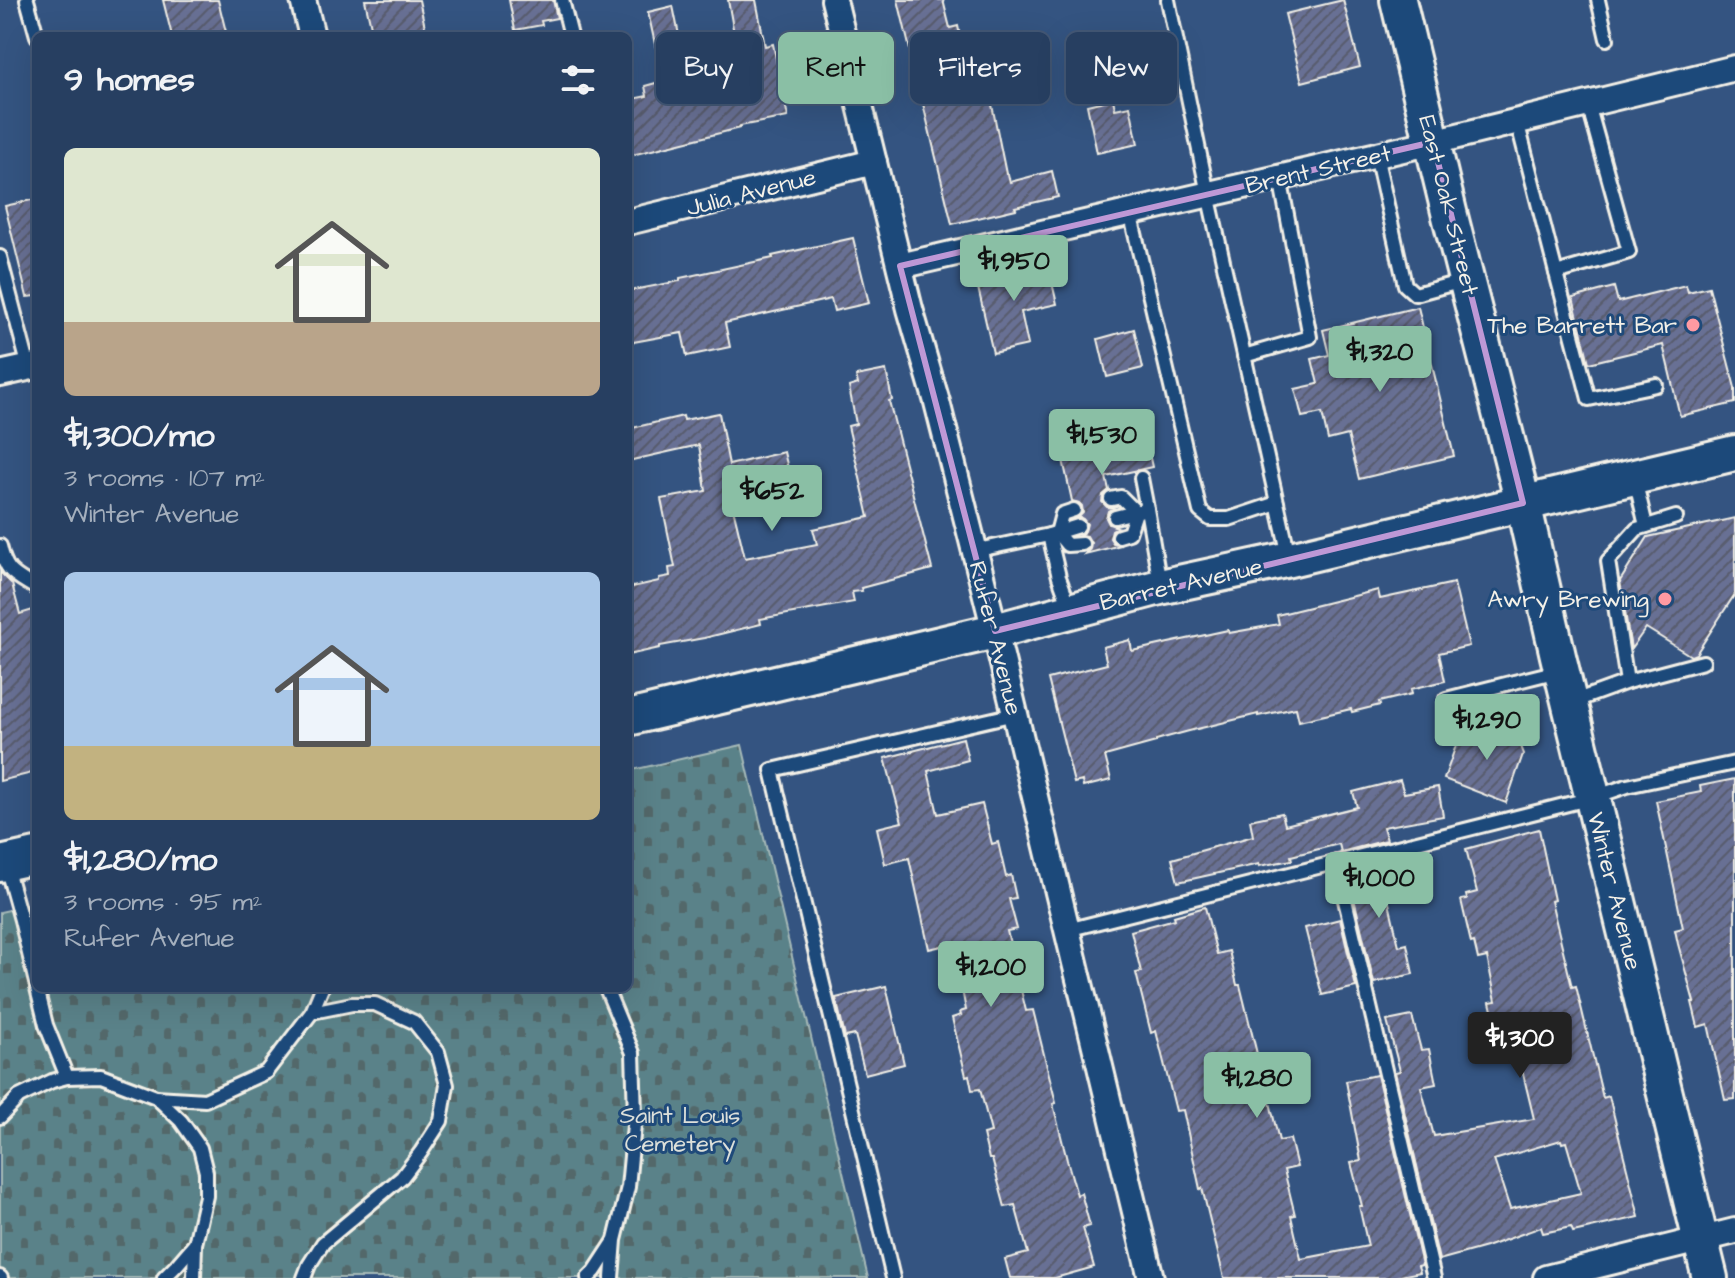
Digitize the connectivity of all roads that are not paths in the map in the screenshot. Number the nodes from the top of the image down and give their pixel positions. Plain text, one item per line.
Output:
1 (27, 0) edge
2 (303, 0) edge
3 (562, 0) edge
4 (834, 0) edge
5 (1168, 0) edge
6 (1398, 0) edge
7 (1598, 0) edge
8 (36, 32) edge
9 (311, 32) edge
10 (570, 32) edge
11 (1607, 39) dead end
12 (1735, 68) edge
13 (1588, 104) junction
14 (1517, 121) junction
15 (1433, 142) junction
16 (1376, 155) junction
17 (874, 162) junction
18 (1280, 177) junction
19 (1208, 194) junction
20 (1130, 212) junction
21 (632, 221) edge
22 (0, 257) edge
23 (900, 266) junction
24 (1556, 273) junction
25 (1467, 280) junction
26 (1244, 356) junction
27 (32, 367) edge
28 (0, 374) edge
29 (1656, 385) dead end
30 (1735, 453) edge
31 (1634, 476) junction
32 (1141, 478) dead end
33 (1111, 499) dead end
34 (1277, 503) junction
35 (1523, 503) junction
36 (1074, 510) dead end
37 (1142, 511) junction
38 (1115, 517) dead end
39 (1676, 517) dead end
40 (1078, 526) dead end
41 (1646, 526) junction
42 (1053, 534) junction
43 (1119, 536) dead end
44 (1082, 544) dead end
45 (0, 546) edge
46 (974, 551) junction
47 (1290, 559) junction
48 (32, 586) edge
49 (1160, 587) junction
50 (1071, 610) junction
51 (995, 631) junction
52 (1703, 662) dead end
53 (1627, 682) junction
54 (1565, 687) junction
55 (1446, 699) dead end
56 (1015, 714) junction
57 (632, 717) edge
58 (1735, 763) edge
59 (1592, 798) junction
60 (14, 861) edge
61 (1336, 862) junction
62 (1067, 930) junction
63 (32, 965) edge
64 (39, 992) edge
65 (320, 992) edge
66 (608, 992) edge
67 (312, 1012) junction
68 (67, 1077) junction
69 (156, 1097) junction
70 (0, 1117) edge
71 (1735, 1231) edge
72 (615, 1240) junction
73 (1702, 1241) junction
74 (195, 1244) junction
75 (164, 1278) edge
76 (194, 1278) edge
77 (304, 1278) edge
78 (588, 1278) edge
79 (612, 1278) edge
80 (893, 1278) edge
81 (1151, 1278) edge
82 (1434, 1278) edge
83 (1546, 1278) edge
84 (1710, 1278) edge

1 - 8 lane
2 - 9 street
3 - 10 lane
4 - 17 street, Rufer Avenue
5 - 19 lane
6 - 15 main road, East Oak Street
7 - 11 lane
12 - 13 street, Brent Street
13 - 14 street, Brent Street
13 - 24 lane
14 - 15 street, Brent Street
14 - 24 lane
15 - 16 street, Brent Street
15 - 25 main road, East Oak Street
16 - 18 street, Brent Street
16 - 25 lane
17 - 21 street, Julia Avenue
17 - 23 street, Rufer Avenue
18 - 19 street, Brent Street
18 - 26 lane
19 - 20 street, Brent Street
19 - 26 lane
20 - 23 street, Brent Street
20 - 34 lane
22 - 27 lane
23 - 46 street, Rufer Avenue
24 - 29 lane
25 - 35 main road, East Oak Street
26 - 34 lane
27 - 28 street
30 - 31 main road, Barret Avenue
31 - 35 main road, Barret Avenue
31 - 41 lane
32 - 37 lane
33 - 37 lane
34 - 47 lane
35 - 47 main road, Barret Avenue
35 - 54 main road, Winter Avenue
36 - 42 lane
37 - 38 lane
37 - 43 lane
37 - 49 lane
39 - 41 lane
40 - 42 lane
41 - 53 lane
42 - 44 lane
42 - 46 lane
42 - 50 lane
45 - 48 lane
46 - 51 street, Rufer Avenue
47 - 49 main road, Barret Avenue
49 - 50 main road, Barret Avenue
50 - 51 main road, Barret Avenue
51 - 56 street, Rufer Avenue
51 - 57 main road, Barret Avenue
52 - 53 lane
53 - 54 lane
54 - 55 lane
54 - 59 main road, Winter Avenue
56 - 62 street, Rufer Avenue
56 - 80 lane
58 - 59 lane
59 - 61 lane
59 - 73 main road, Winter Avenue
60 - 63 lane
61 - 62 lane
61 - 82 lane
62 - 81 street, Rufer Avenue
64 - 68 lane
65 - 67 lane
66 - 72 lane
67 - 69 lane
67 - 77 lane
68 - 69 lane
68 - 70 lane
69 - 74 lane
71 - 73 street
72 - 78 lane
72 - 79 lane
73 - 83 street
73 - 84 main road, Winter Avenue
74 - 75 lane
74 - 76 lane

